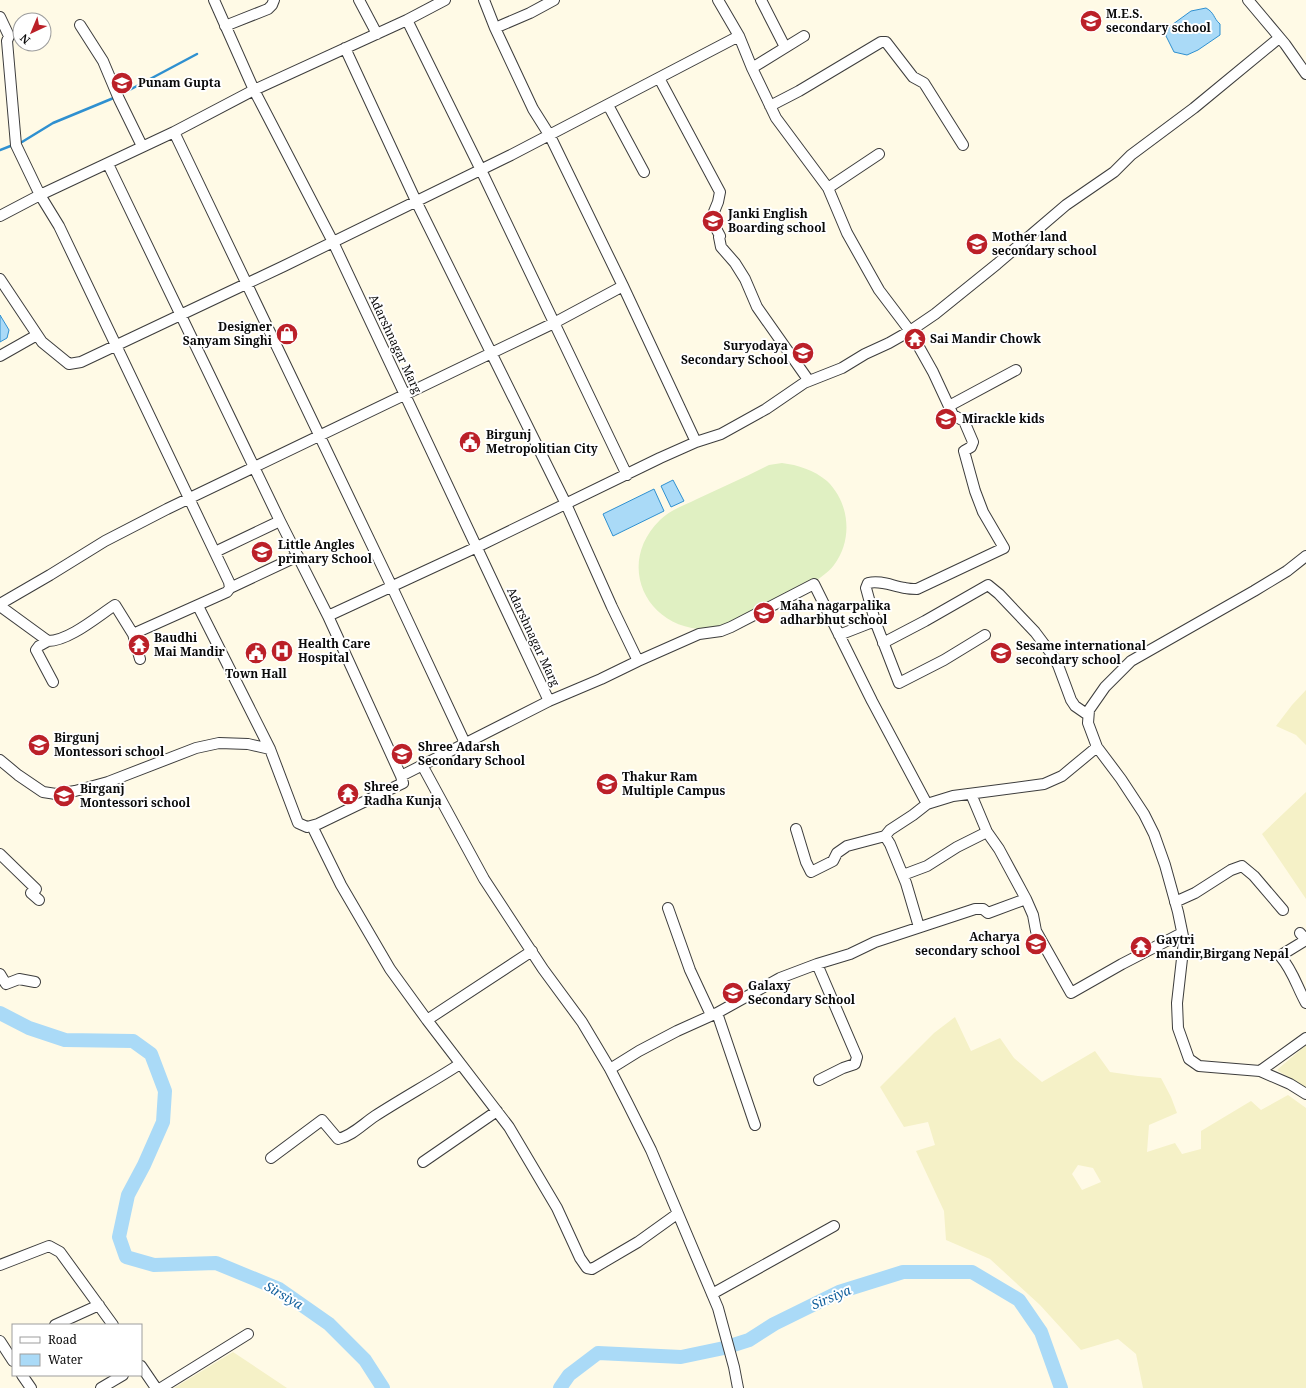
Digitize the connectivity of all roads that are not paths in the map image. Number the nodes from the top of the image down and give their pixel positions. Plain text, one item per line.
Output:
1 (214, 0) edge
2 (274, 0) edge
3 (359, 0) edge
4 (445, 0) edge
5 (484, 0) edge
6 (554, 0) edge
7 (718, 0) edge
8 (761, 0) edge
9 (1248, 0) edge
10 (0, 17) edge
11 (407, 20) junction
12 (80, 25) dead end
13 (225, 26) junction
14 (495, 28) junction
15 (377, 34) junction
16 (739, 36) junction
17 (804, 36) dead end
18 (1279, 38) junction
19 (785, 47) junction
20 (345, 48) junction
21 (752, 68) junction
22 (1306, 74) edge
23 (659, 78) junction
24 (254, 90) junction
25 (608, 105) junction
26 (770, 106) junction
27 (174, 132) junction
28 (550, 136) junction
29 (963, 145) dead end
30 (142, 146) junction
31 (879, 154) dead end
32 (108, 164) junction
33 (481, 170) junction
34 (644, 172) dead end
35 (828, 188) junction
36 (40, 195) junction
37 (416, 201) junction
38 (0, 216) edge
39 (333, 242) junction
40 (0, 279) edge
41 (246, 284) junction
42 (623, 286) junction
43 (181, 315) junction
44 (554, 322) junction
45 (910, 331) junction
46 (36, 335) junction
47 (117, 345) junction
48 (491, 353) junction
49 (0, 356) edge
50 (1016, 370) dead end
51 (809, 381) junction
52 (405, 394) junction
53 (949, 406) junction
54 (319, 436) junction
55 (696, 442) junction
56 (254, 466) junction
57 (627, 475) junction
58 (189, 498) junction
59 (566, 504) junction
60 (280, 521) junction
61 (477, 547) junction
62 (215, 552) junction
63 (298, 556) junction
64 (1306, 556) edge
65 (230, 588) junction
66 (392, 588) junction
67 (0, 605) edge
68 (198, 606) junction
69 (328, 616) junction
70 (875, 621) junction
71 (133, 634) junction
72 (839, 635) junction
73 (985, 635) dead end
74 (48, 641) junction
75 (883, 643) junction
76 (140, 659) dead end
77 (638, 661) junction
78 (53, 682) dead end
79 (549, 701) junction
80 (1088, 715) junction
81 (465, 743) junction
82 (1097, 747) junction
83 (270, 749) junction
84 (0, 760) edge
85 (422, 765) junction
86 (401, 776) junction
87 (971, 794) junction
88 (926, 804) junction
89 (312, 826) junction
90 (796, 829) dead end
91 (987, 832) junction
92 (885, 836) junction
93 (0, 854) edge
94 (903, 875) junction
95 (1026, 899) junction
96 (38, 900) dead end
97 (1175, 902) junction
98 (668, 908) dead end
99 (1283, 910) dead end
100 (918, 927) junction
101 (1182, 933) junction
102 (1300, 933) dead end
103 (532, 951) junction
104 (817, 964) junction
105 (0, 974) edge
106 (35, 982) dead end
107 (1306, 1003) edge
108 (714, 1014) junction
109 (427, 1020) junction
110 (1306, 1038) edge
111 (460, 1064) junction
112 (610, 1069) junction
113 (1260, 1071) junction
114 (819, 1080) dead end
115 (1306, 1094) edge
116 (497, 1111) junction
117 (755, 1125) dead end
118 (271, 1158) dead end
119 (423, 1162) dead end
120 (677, 1214) junction
121 (834, 1226) dead end
122 (0, 1265) edge
123 (712, 1294) junction
124 (100, 1305) junction
125 (57, 1324) edge
126 (112, 1324) edge
127 (248, 1334) dead end
128 (6, 1344) edge
129 (12, 1359) edge
130 (142, 1367) edge
131 (23, 1376) edge
132 (120, 1376) edge
133 (31, 1388) edge
134 (101, 1388) edge
135 (156, 1388) edge
136 (161, 1388) edge
137 (738, 1388) edge

1 - 13 street, Adarshnagar Marg
2 - 13 street
3 - 15 street
4 - 11 street
5 - 14 street
6 - 14 street
7 - 16 street
8 - 19 street
9 - 18 street
10 - 36 street
11 - 15 street
11 - 33 street
12 - 30 street
13 - 24 street, Adarshnagar Marg
14 - 28 street
15 - 20 street
16 - 21 street
16 - 23 street
17 - 19 street
18 - 22 street
18 - 45 street
19 - 21 street
20 - 24 street
20 - 37 street
21 - 26 street
23 - 25 street
23 - 51 street
24 - 27 street
24 - 39 street, Adarshnagar Marg
25 - 28 street
25 - 34 street
26 - 29 street
26 - 35 street
27 - 30 street
27 - 41 street
28 - 33 street
28 - 42 street
30 - 32 street
31 - 35 street
32 - 36 street
32 - 43 street
33 - 37 street
33 - 44 street
35 - 45 street
36 - 38 street
36 - 47 street
37 - 39 street
37 - 48 street
39 - 41 street
39 - 52 street, Adarshnagar Marg
40 - 46 street
41 - 43 street
41 - 54 street
42 - 44 street
42 - 55 street
43 - 47 street
43 - 56 street
44 - 48 street
44 - 57 street
45 - 51 street
45 - 53 street
46 - 47 street
46 - 49 street
47 - 58 street
48 - 52 street
48 - 59 street
50 - 53 street
51 - 55 street
52 - 54 street
52 - 61 street, Adarshnagar Marg
53 - 70 street
54 - 56 street
54 - 66 street
55 - 57 street
56 - 58 street
56 - 60 street
57 - 59 street
58 - 62 street
58 - 67 street
59 - 61 street
59 - 77 street
60 - 62 street
60 - 63 street
61 - 66 street
61 - 79 street, Adarshnagar Marg
62 - 65 street
63 - 65 street
63 - 69 street
64 - 80 street
65 - 68 street
66 - 69 street
66 - 81 street
67 - 74 street
68 - 71 street
68 - 83 street
69 - 86 street
70 - 72 street
70 - 75 street
71 - 74 street
71 - 76 street
72 - 77 street
72 - 88 street
73 - 75 street
74 - 78 street
75 - 80 street
77 - 79 street
79 - 81 street
80 - 82 street
81 - 85 street
82 - 87 street
82 - 97 street
83 - 84 street
83 - 89 street
85 - 86 street
85 - 103 street
86 - 89 street
87 - 88 street
87 - 91 street
88 - 92 street
89 - 109 street
90 - 92 street
91 - 94 street
91 - 95 street
92 - 94 street
93 - 96 street
94 - 100 street
95 - 100 street
95 - 101 street
97 - 99 street
97 - 101 street
98 - 108 street
100 - 104 street
101 - 113 street
102 - 107 street
103 - 109 street
103 - 112 street
104 - 108 street
104 - 114 street
105 - 106 street
108 - 112 street
108 - 117 street
109 - 111 street
110 - 113 street
111 - 116 street
111 - 118 street
112 - 120 street
113 - 115 street
116 - 119 street
116 - 120 street
120 - 123 street
121 - 123 street
122 - 124 street
123 - 137 street
124 - 125 street
124 - 126 street
127 - 136 street
128 - 129 street
130 - 135 street
131 - 133 street
132 - 134 street

